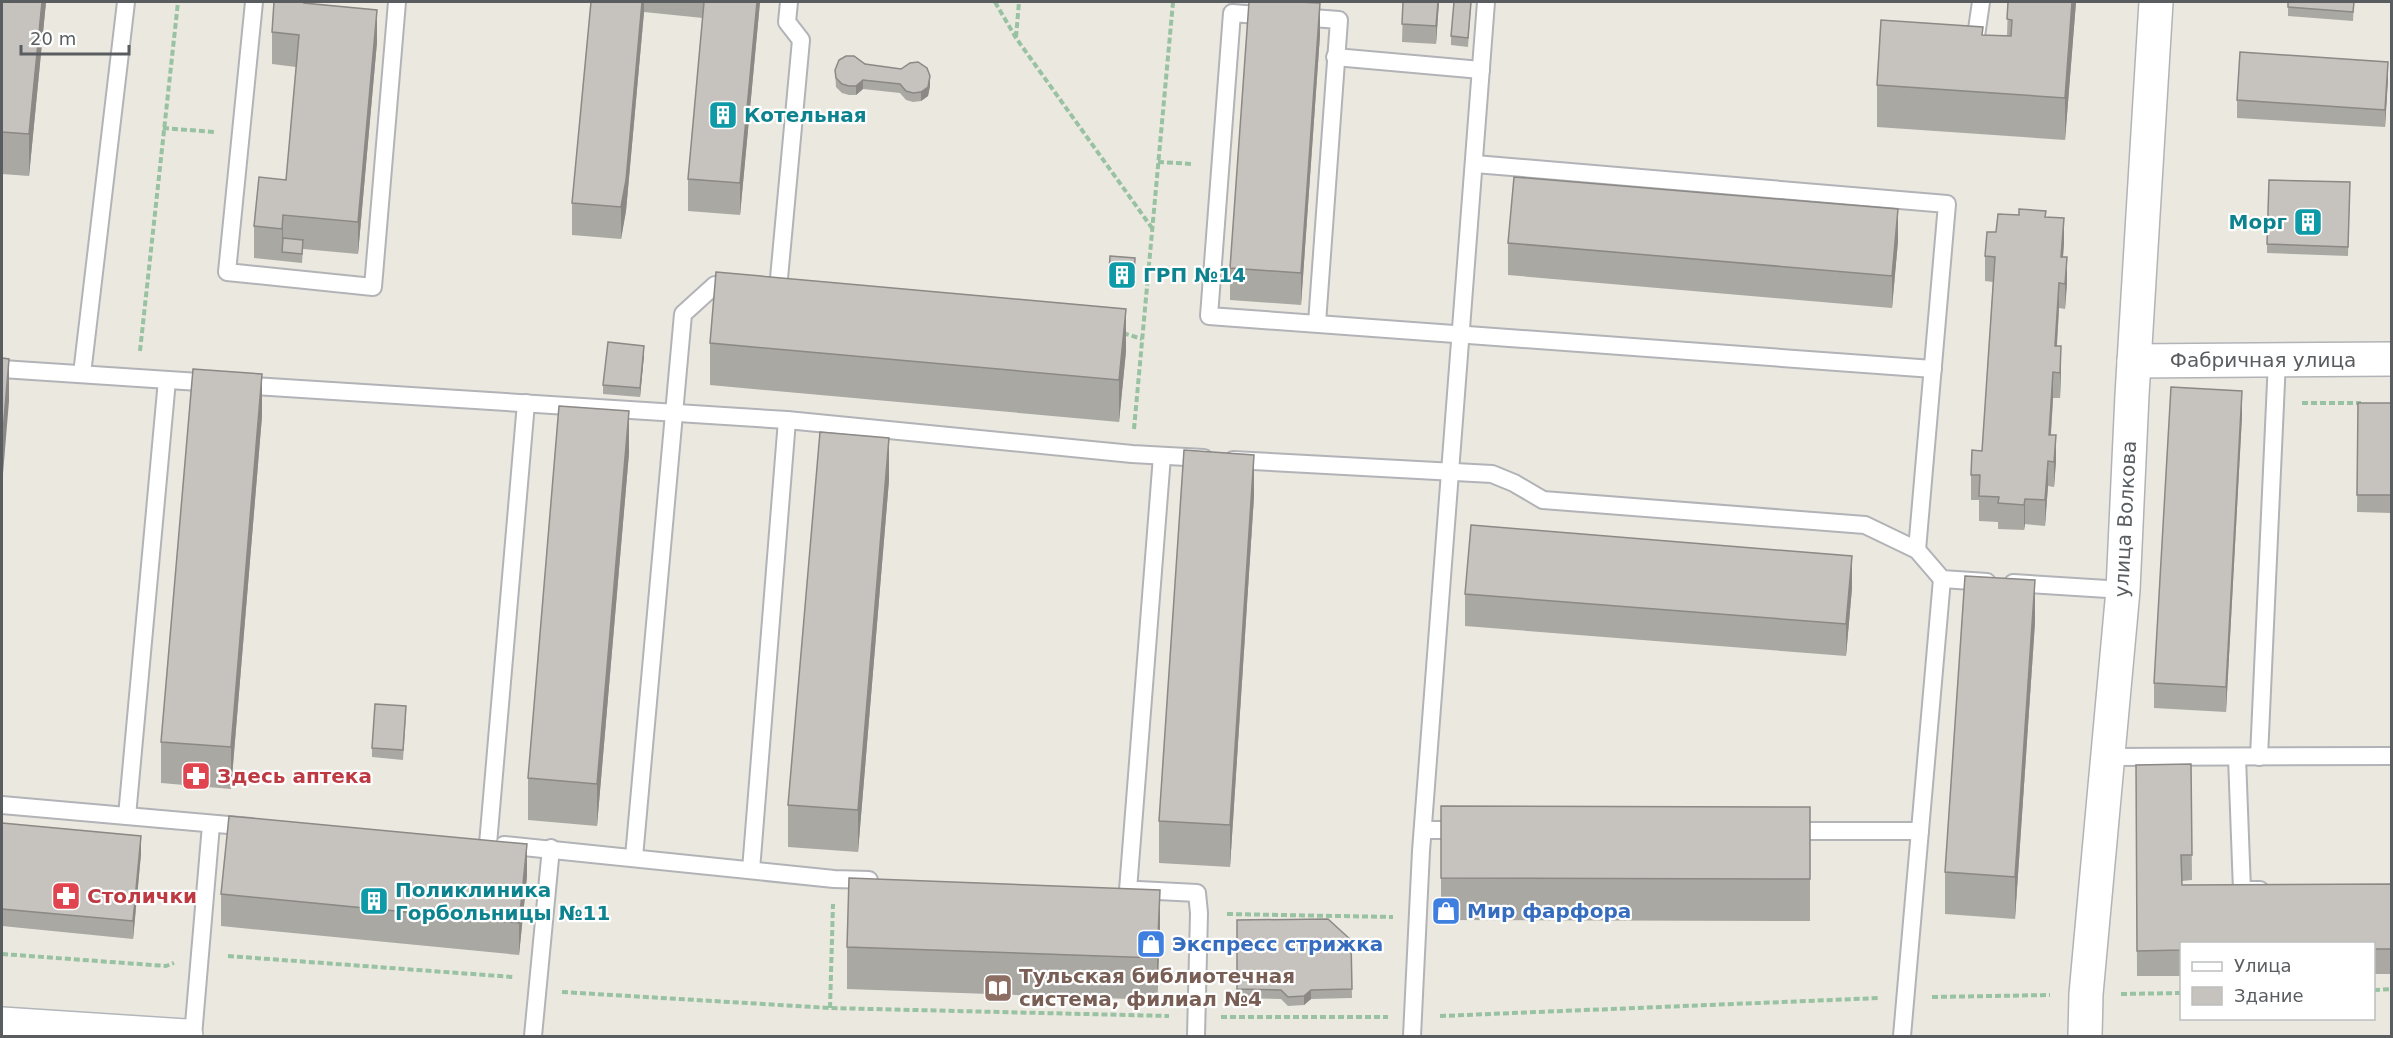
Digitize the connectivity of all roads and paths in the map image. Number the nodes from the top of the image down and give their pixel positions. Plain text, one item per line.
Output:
1 (126, 2) edge
2 (178, 2) edge
3 (254, 2) edge
4 (397, 2) edge
5 (789, 2) edge
6 (995, 2) edge
7 (1019, 2) edge
8 (1173, 2) edge
9 (1486, 2) edge
10 (1981, 2) edge
11 (2156, 2) edge
12 (1016, 38) junction
13 (1976, 43) edge
14 (1335, 57) junction
15 (1481, 70) junction
16 (164, 128) junction
17 (241, 135) junction
18 (1475, 164) junction
19 (1152, 229) junction
20 (1317, 323) junction
21 (1120, 332) edge
22 (1461, 334) junction
23 (1142, 339) junction
24 (2391, 359) edge
25 (2277, 360) junction
26 (2134, 361) junction
27 (2, 369) edge
28 (1933, 369) junction
29 (82, 374) junction
30 (138, 378) junction
31 (167, 381) junction
32 (526, 403) junction
33 (673, 412) junction
34 (787, 420) junction
35 (1132, 454) junction
36 (1162, 456) junction
37 (1450, 473) junction
38 (1917, 550) junction
39 (1942, 579) junction
40 (2123, 590) junction
41 (2259, 756) junction
42 (2391, 756) edge
43 (2237, 757) junction
44 (2107, 758) junction
45 (2, 804) edge
46 (127, 816) junction
47 (211, 825) junction
48 (269, 829) edge
49 (1423, 830) junction
50 (1482, 830) edge
51 (1778, 831) edge
52 (1920, 831) junction
53 (551, 848) junction
54 (634, 857) junction
55 (751, 870) junction
56 (834, 879) junction
57 (881, 880) edge
58 (2273, 890) edge
59 (1199, 913) junction
60 (1418, 917) junction
61 (199, 953) junction
62 (2, 954) edge
63 (538, 979) junction
64 (2391, 989) edge
65 (2375, 990) edge
66 (2180, 993) edge
67 (2086, 994) junction
68 (1906, 997) junction
69 (830, 1008) junction
70 (1196, 1017) junction
71 (1413, 1017) junction
72 (22, 1029) edge
73 (186, 1036) edge
74 (193, 1036) edge
75 (533, 1036) edge
76 (1196, 1036) edge
77 (1412, 1036) edge
78 (1902, 1036) edge
79 (2085, 1036) edge

1 - 29 lane
2 - 16 path
3 - 17 lane
4 - 17 lane
5 - 33 lane
6 - 12 path
7 - 12 path
8 - 19 path
9 - 15 lane
10 - 13 lane
11 - 26 street, улица Волкова
12 - 19 path
14 - 15 lane
14 - 20 lane
14 - 20 lane
15 - 18 lane
16 - 17 path
16 - 30 path
18 - 22 lane
18 - 28 lane
19 - 23 path
20 - 22 lane
21 - 23 path
22 - 28 lane
22 - 37 lane
23 - 35 path
24 - 25 street, Фабричная улица
25 - 26 street, Фабричная улица
25 - 41 lane
26 - 40 street, улица Волкова
27 - 29 lane
28 - 38 lane
29 - 30 lane
30 - 31 lane
31 - 32 lane
31 - 46 lane
32 - 33 lane
32 - 53 lane
33 - 34 lane
33 - 54 lane
34 - 35 lane
34 - 55 lane
35 - 36 lane
36 - 37 lane
36 - 59 lane
37 - 38 lane
37 - 49 lane
38 - 39 lane
39 - 40 lane
39 - 52 lane
40 - 44 street, улица Волкова
41 - 42 lane
41 - 43 lane
43 - 44 lane
43 - 58 lane
44 - 67 street, улица Волкова
45 - 46 lane
46 - 47 lane
47 - 48 lane
47 - 61 lane
49 - 50 lane
49 - 60 lane
51 - 52 lane
52 - 68 lane
53 - 54 lane
53 - 63 lane
54 - 55 lane
55 - 56 lane
56 - 57 lane
56 - 69 path
59 - 60 path
59 - 70 lane
60 - 71 lane
61 - 62 path
61 - 63 path
61 - 74 lane
63 - 69 path
63 - 75 lane
64 - 65 path
66 - 67 path
67 - 68 path
67 - 79 street, улица Волкова
68 - 71 path
68 - 78 lane
69 - 70 path
70 - 71 path
70 - 76 lane
71 - 77 lane
72 - 73 street

